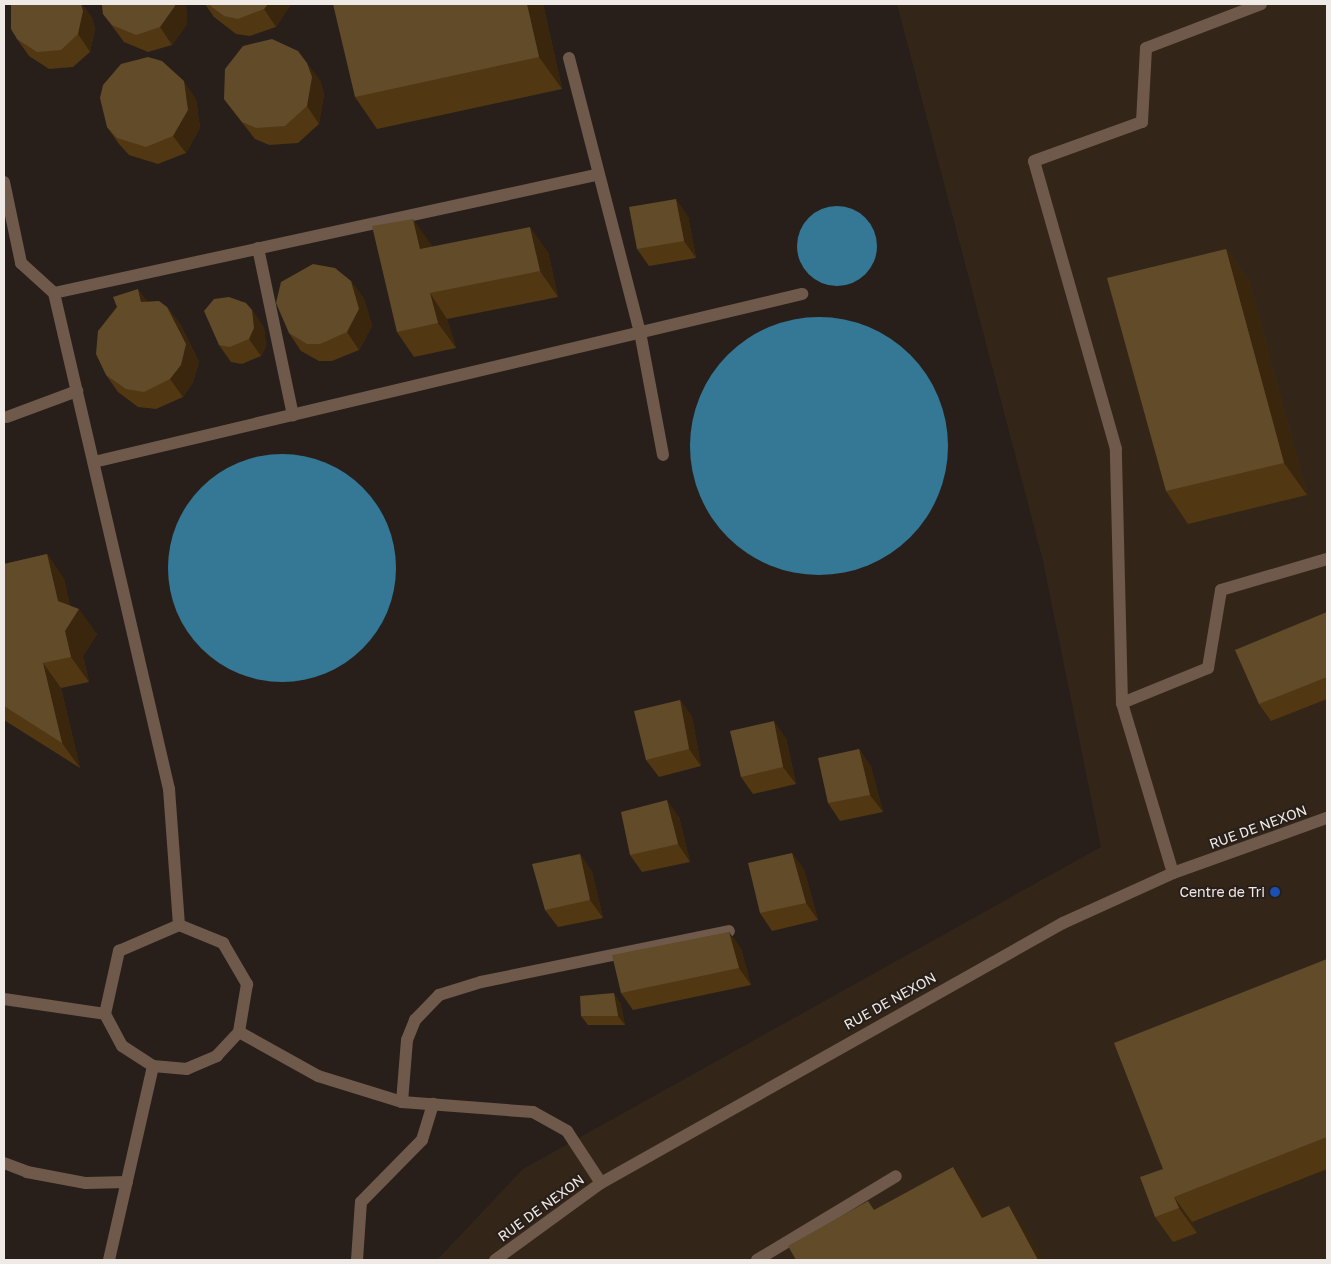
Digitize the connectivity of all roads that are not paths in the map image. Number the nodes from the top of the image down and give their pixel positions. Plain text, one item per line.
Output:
1 (1261, 4) edge
2 (568, 58) dead end
3 (596, 175) junction
4 (4, 182) edge
5 (258, 248) junction
6 (54, 293) junction
7 (802, 294) dead end
8 (640, 332) junction
9 (77, 391) junction
10 (293, 415) junction
11 (7, 417) dead end
12 (662, 455) dead end
13 (94, 462) junction
14 (1327, 559) edge
15 (1122, 703) junction
16 (1327, 818) edge
17 (1173, 873) junction
18 (179, 925) junction
19 (729, 931) edge
20 (4, 999) edge
21 (105, 1014) junction
22 (239, 1032) junction
23 (154, 1066) junction
24 (402, 1102) junction
25 (433, 1104) junction
26 (4, 1163) edge
27 (896, 1176) dead end
28 (127, 1182) junction
29 (601, 1183) junction
30 (109, 1260) edge
31 (357, 1260) edge
32 (494, 1260) edge
33 (757, 1260) edge

1 - 15 street
2 - 3 street
3 - 5 street
3 - 8 street
4 - 6 street
5 - 6 street
5 - 10 street
6 - 9 street
7 - 8 street
8 - 10 street
8 - 12 street
9 - 11 street
9 - 13 street
10 - 13 street
13 - 18 street
14 - 15 street
15 - 17 street
16 - 17 street, RUE DE NEXON
17 - 29 street, RUE DE NEXON
18 - 21 street
18 - 22 street
19 - 24 street
20 - 21 street
21 - 23 street
22 - 23 street
22 - 24 street
23 - 28 street
24 - 25 street
25 - 29 street
25 - 31 street
26 - 28 street
27 - 33 street
28 - 30 street
29 - 32 street, RUE DE NEXON

